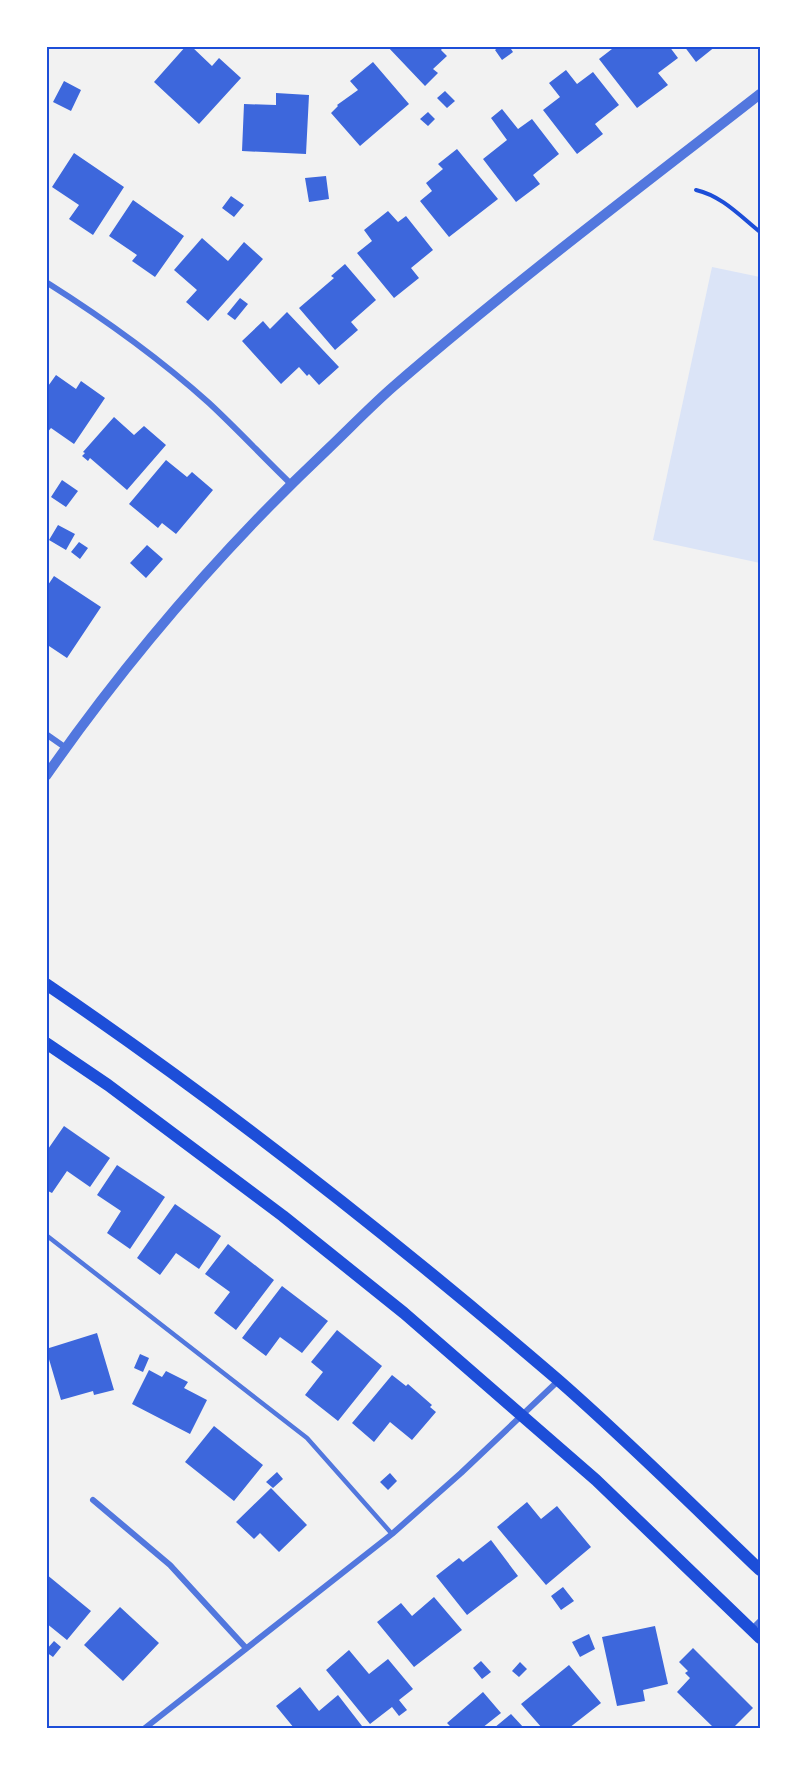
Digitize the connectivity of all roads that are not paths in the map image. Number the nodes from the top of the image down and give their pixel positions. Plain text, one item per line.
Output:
1 (760, 94) edge
2 (46, 282) edge
3 (291, 484) junction
4 (46, 734) edge
5 (66, 748) junction
6 (46, 776) edge
7 (46, 984) edge
8 (46, 1044) edge
9 (46, 1235) edge
10 (558, 1381) junction
11 (523, 1415) junction
12 (93, 1500) dead end
13 (392, 1534) junction
14 (760, 1570) edge
15 (758, 1630) edge
16 (246, 1648) junction
17 (145, 1728) edge

1 - 3 street
2 - 3 street
3 - 5 street
4 - 5 street
5 - 6 street
7 - 10 main road
8 - 11 main road
9 - 13 lane
10 - 11 street
10 - 14 main road
11 - 13 street
11 - 15 main road
12 - 16 street
13 - 16 street
16 - 17 street

